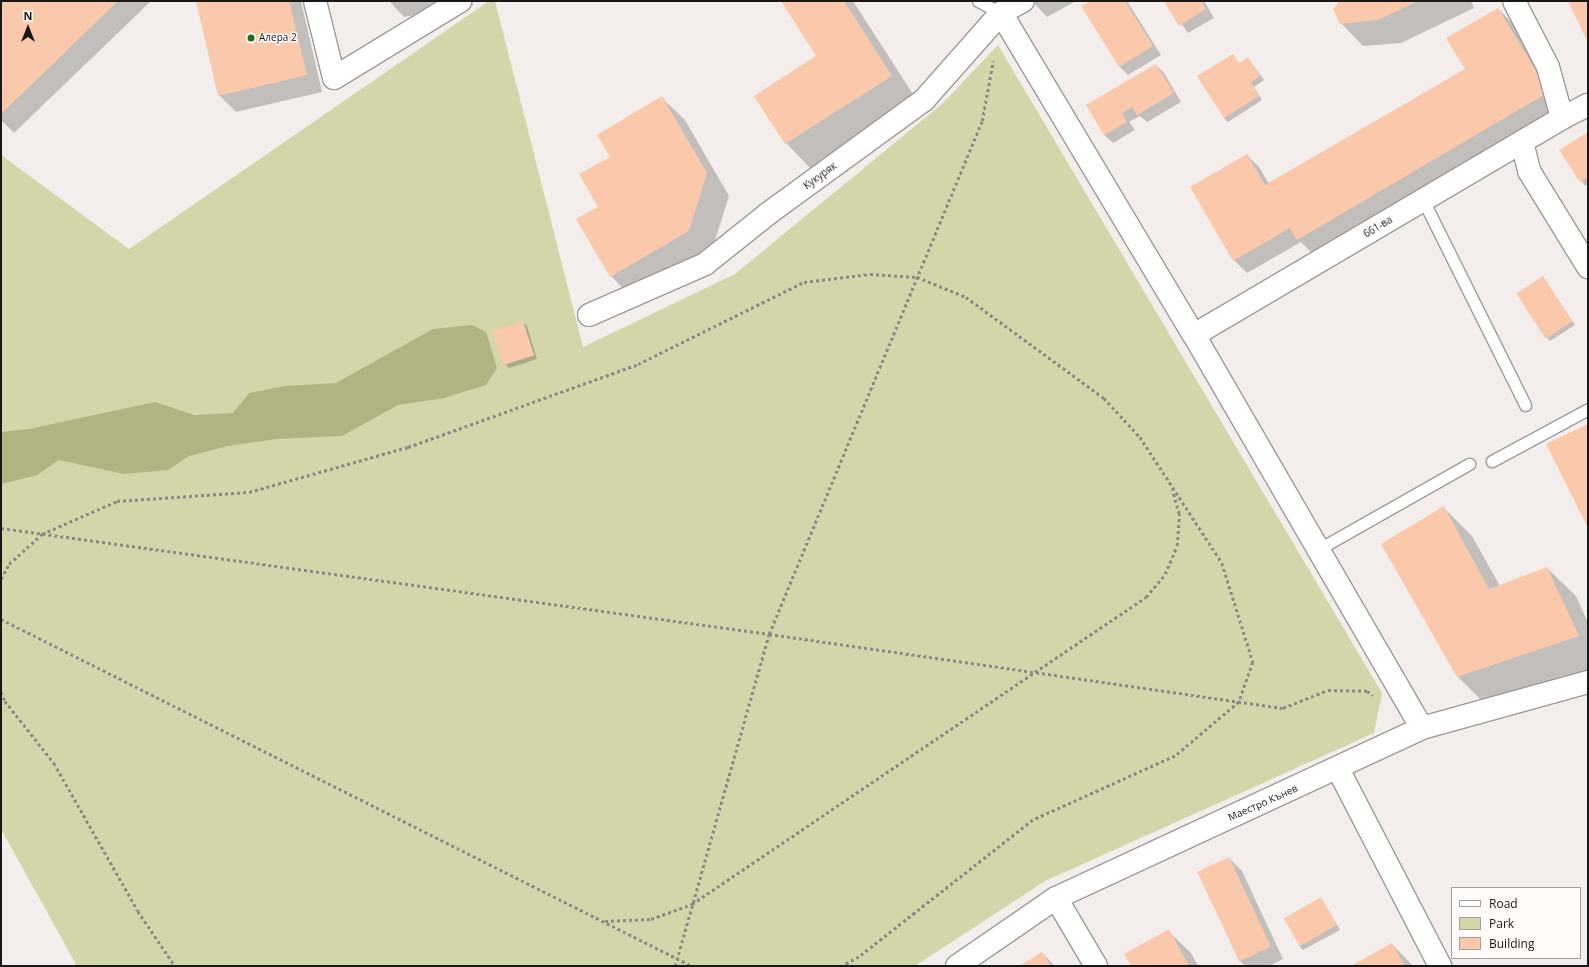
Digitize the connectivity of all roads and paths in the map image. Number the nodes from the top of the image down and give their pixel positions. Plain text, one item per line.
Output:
1 (315, 1) edge
2 (460, 1) edge
3 (978, 1) edge
4 (1023, 1) edge
5 (1514, 1) edge
6 (1001, 13) junction
7 (993, 59) dead end
8 (1588, 105) edge
9 (1562, 118) junction
10 (1522, 142) junction
11 (1423, 200) junction
12 (1588, 268) edge
13 (917, 278) junction
14 (589, 315) dead end
15 (1194, 335) junction
16 (1525, 405) dead end
17 (1588, 409) edge
18 (1492, 461) dead end
19 (1469, 464) dead end
20 (1170, 484) junction
21 (1, 528) edge
22 (42, 534) junction
23 (1317, 550) junction
24 (1, 579) edge
25 (1, 620) edge
26 (769, 634) junction
27 (1034, 672) junction
28 (1588, 682) edge
29 (1, 692) edge
30 (1379, 699) dead end
31 (1239, 702) junction
32 (1422, 728) junction
33 (1338, 769) junction
34 (1056, 898) junction
35 (692, 904) junction
36 (604, 922) junction
37 (676, 958) junction
38 (175, 966) edge
39 (675, 966) edge
40 (692, 966) edge
41 (842, 966) edge
42 (957, 966) edge
43 (1096, 966) edge
44 (1440, 966) edge

1 - 2 street
3 - 6 lane
4 - 6 street, Кукуряк
5 - 9 street
6 - 14 street, Кукуряк
6 - 15 street
7 - 13 path
8 - 9 street, 661-ва
9 - 10 street, 661-ва
10 - 11 street, 661-ва
10 - 12 street
11 - 15 street, 661-ва
11 - 16 lane
13 - 20 path
13 - 22 path
13 - 26 path
15 - 23 street
17 - 18 lane
19 - 23 lane
20 - 27 path
20 - 31 path
21 - 22 path
22 - 24 path
22 - 26 path
23 - 32 street
25 - 36 path
26 - 27 path
26 - 35 path
27 - 31 path
27 - 35 path
28 - 32 street, Маестро Кънев
29 - 38 path
30 - 31 path
31 - 41 path
32 - 33 street, Маестро Кънев
33 - 34 street, Маестро Кънев
33 - 44 street
34 - 42 street, Маестро Кънев
34 - 43 street
35 - 36 path
35 - 37 path
36 - 37 path
37 - 39 path
37 - 40 path

